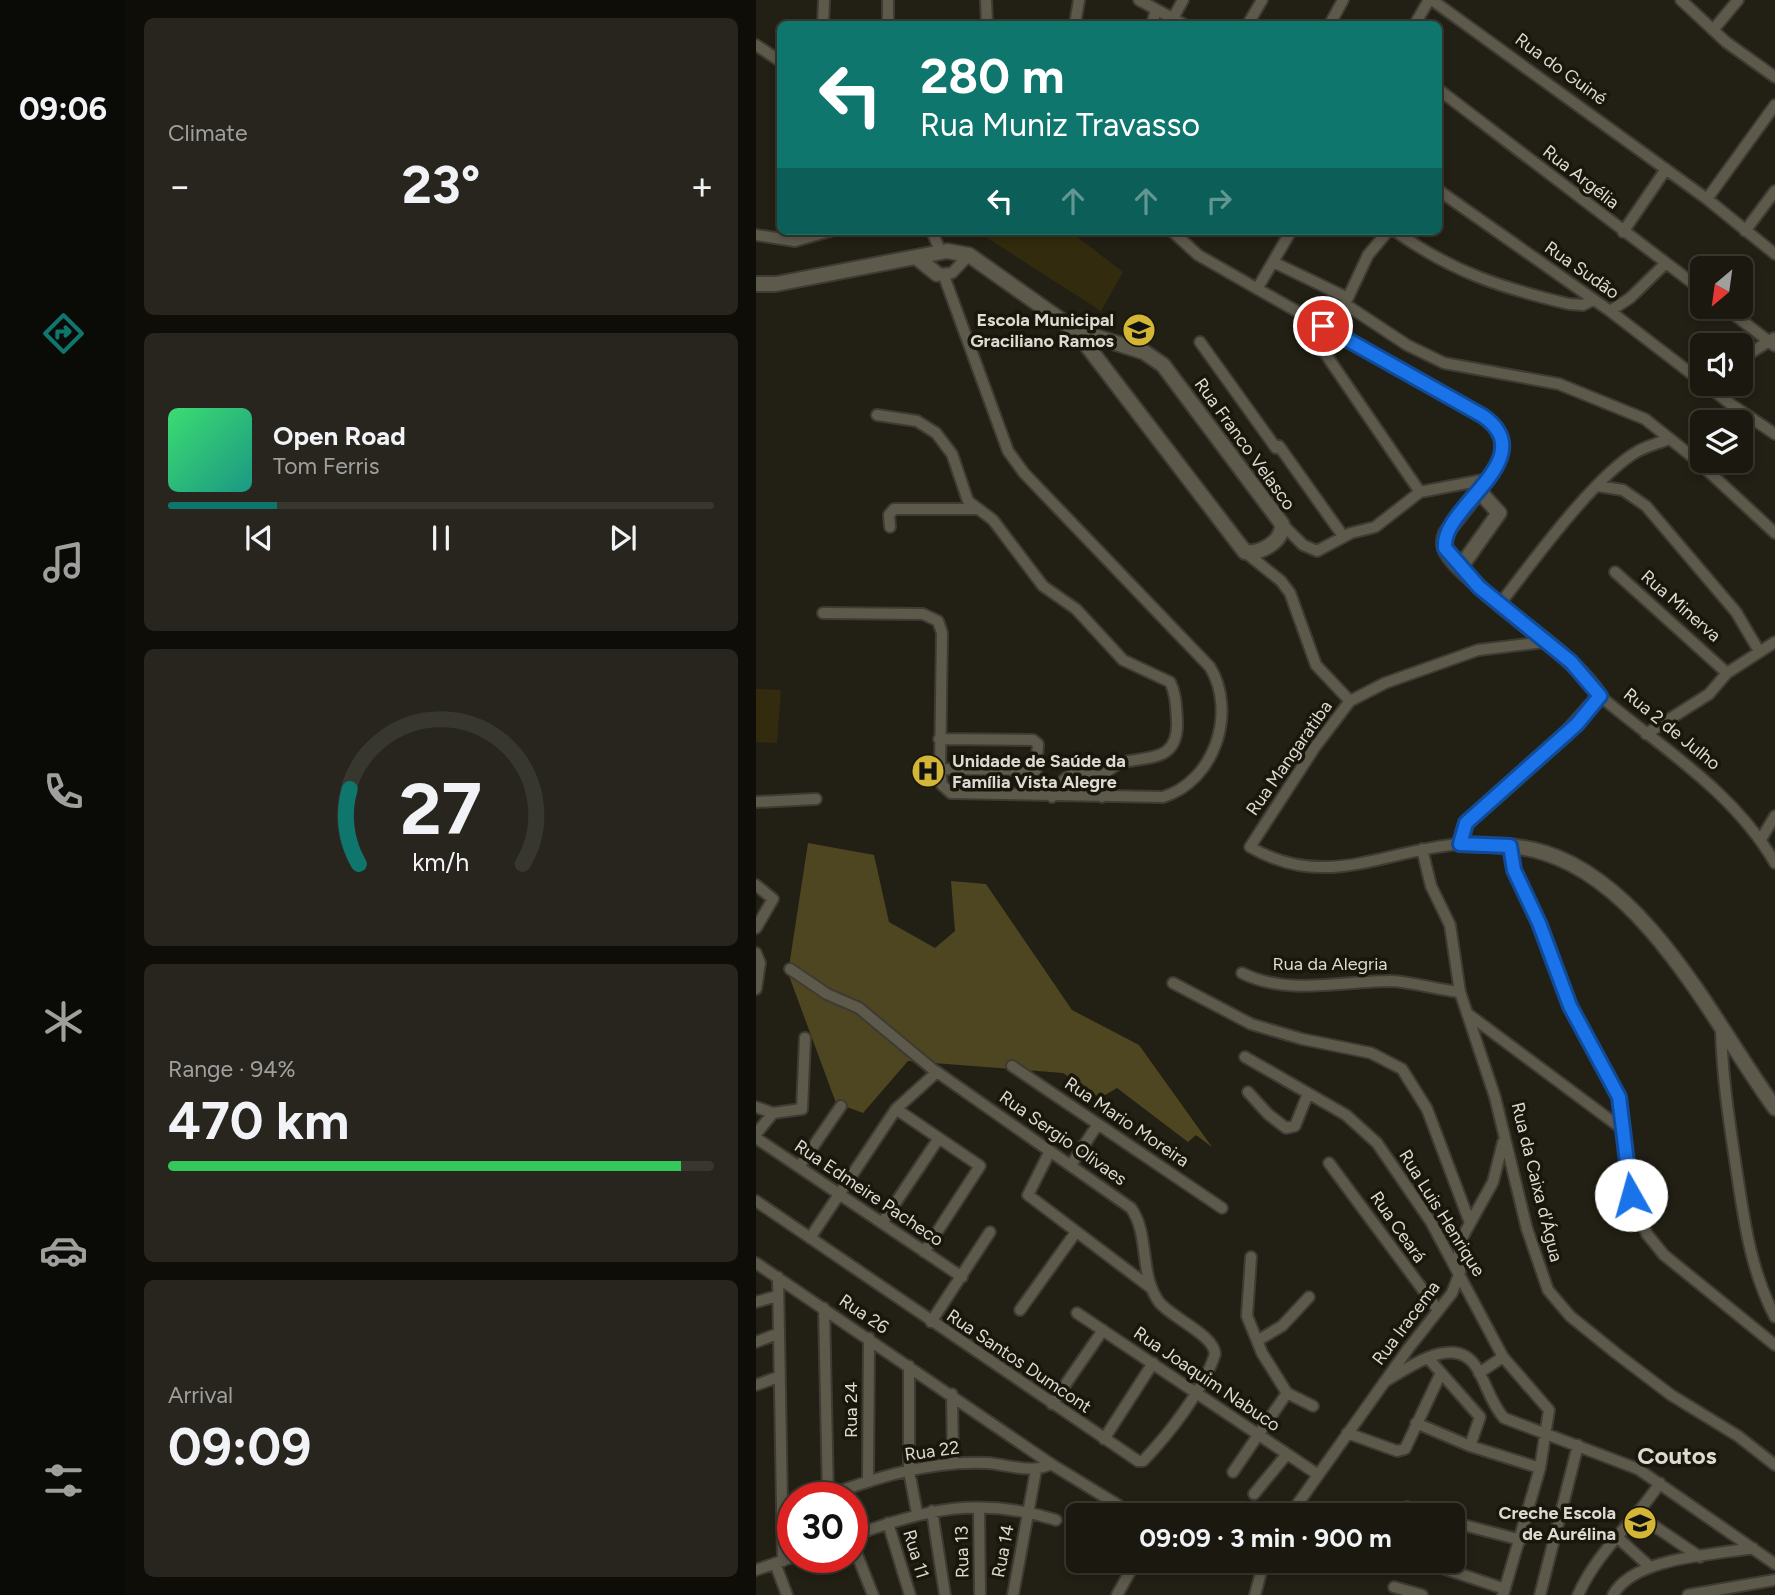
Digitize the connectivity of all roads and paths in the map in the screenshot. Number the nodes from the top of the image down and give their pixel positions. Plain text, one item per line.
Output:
1 (824, 0) edge
2 (888, 0) edge
3 (986, 0) edge
4 (1079, 0) edge
5 (1139, 0) edge
6 (1183, 0) edge
7 (1262, 0) edge
8 (1343, 0) edge
9 (1431, 0) edge
10 (1681, 0) edge
11 (1738, 0) edge
12 (1156, 10) junction
13 (823, 21) edge
14 (888, 21) edge
15 (987, 21) edge
16 (1076, 21) edge
17 (1153, 21) edge
18 (1178, 21) edge
19 (1250, 21) edge
20 (1332, 21) edge
21 (1417, 21) edge
22 (1713, 30) junction
23 (756, 45) edge
24 (777, 59) edge
25 (1775, 77) edge
26 (1442, 92) edge
27 (1775, 105) edge
28 (1666, 169) junction
29 (1775, 191) edge
30 (1442, 193) edge
31 (1707, 199) junction
32 (1745, 231) junction
33 (1623, 232) junction
34 (756, 235) edge
35 (814, 235) edge
36 (934, 235) edge
37 (1289, 235) edge
38 (1385, 235) edge
39 (1401, 235) edge
40 (782, 236) edge
41 (1183, 237) edge
42 (941, 253) junction
43 (1775, 254) edge
44 (969, 255) junction
45 (916, 257) junction
46 (1273, 262) junction
47 (1666, 263) junction
48 (955, 268) junction
49 (941, 275) junction
50 (1690, 281) edge
51 (756, 284) edge
52 (1257, 289) junction
53 (1593, 300) junction
54 (1347, 302) junction
55 (1610, 311) junction
56 (1741, 319) edge
57 (1323, 326) junction
58 (1075, 330) junction
59 (1200, 342) dead end
60 (1773, 342) edge
61 (1753, 353) edge
62 (1690, 374) edge
63 (1720, 396) edge
64 (877, 415) dead end
65 (1775, 434) edge
66 (1669, 439) junction
67 (1484, 485) junction
68 (1598, 486) junction
69 (1420, 492) junction
70 (977, 509) junction
71 (1282, 524) junction
72 (890, 527) dead end
73 (1775, 533) edge
74 (1343, 536) junction
75 (1245, 552) junction
76 (1460, 568) junction
77 (1615, 572) dead end
78 (1499, 605) junction
79 (823, 613) dead end
80 (1545, 642) junction
81 (1775, 642) edge
82 (1759, 651) junction
83 (1725, 670) junction
84 (1600, 696) junction
85 (1350, 701) junction
86 (1646, 734) junction
87 (939, 739) junction
88 (940, 769) junction
89 (1101, 776) junction
90 (1052, 797) junction
91 (1102, 797) junction
92 (816, 799) dead end
93 (756, 802) edge
94 (1775, 816) edge
95 (1761, 839) junction
96 (1460, 844) junction
97 (1510, 846) junction
98 (1422, 849) junction
99 (1775, 863) edge
100 (756, 886) edge
101 (756, 928) edge
102 (756, 953) edge
103 (790, 969) dead end
104 (1242, 973) dead end
105 (1173, 983) dead end
106 (756, 989) edge
107 (1461, 992) junction
108 (1468, 1014) junction
109 (1721, 1028) junction
110 (805, 1038) dead end
111 (1245, 1058) dead end
112 (1012, 1066) dead end
113 (936, 1072) junction
114 (1248, 1092) dead end
115 (1307, 1096) junction
116 (841, 1106) dead end
117 (756, 1107) edge
118 (1775, 1108) edge
119 (896, 1109) junction
120 (773, 1114) junction
121 (1097, 1124) junction
122 (1625, 1131) junction
123 (1504, 1132) junction
124 (756, 1136) edge
125 (939, 1138) junction
126 (1050, 1151) junction
127 (1329, 1163) dead end
128 (1071, 1165) junction
129 (799, 1167) junction
130 (839, 1195) junction
131 (756, 1201) edge
132 (1222, 1208) dead end
133 (881, 1223) junction
134 (1470, 1223) junction
135 (990, 1232) dead end
136 (1076, 1232) junction
137 (810, 1238) junction
138 (924, 1252) junction
139 (1251, 1257) dead end
140 (756, 1263) edge
141 (1460, 1272) junction
142 (778, 1277) junction
143 (961, 1277) junction
144 (1151, 1287) junction
145 (777, 1296) junction
146 (1309, 1297) dead end
147 (756, 1302) edge
148 (824, 1308) junction
149 (1020, 1310) dead end
150 (1438, 1310) junction
151 (1077, 1313) dead end
152 (1775, 1317) edge
153 (931, 1322) junction
154 (1103, 1330) junction
155 (777, 1334) junction
156 (869, 1338) junction
157 (1206, 1339) joint
158 (1257, 1341) junction
159 (756, 1342) edge
160 (1775, 1345) edge
161 (1503, 1357) junction
162 (1428, 1358) junction
163 (1153, 1363) junction
164 (909, 1366) junction
165 (1479, 1373) junction
166 (1440, 1375) junction
167 (778, 1377) junction
168 (1384, 1382) junction
169 (756, 1385) edge
170 (1196, 1391) junction
171 (1287, 1392) junction
172 (952, 1394) junction
173 (1052, 1404) junction
174 (1313, 1406) dead end
175 (1416, 1423) junction
176 (1347, 1433) junction
177 (1259, 1436) junction
178 (1545, 1436) junction
179 (1104, 1439) junction
180 (1578, 1445) junction
181 (1470, 1446) junction
182 (1287, 1454) junction
183 (953, 1462) junction
184 (1051, 1464) junction
185 (1775, 1465) edge
186 (1540, 1468) junction
187 (1036, 1469) junction
188 (909, 1471) junction
189 (1233, 1472) dead end
190 (1317, 1474) junction
191 (785, 1482) edge
192 (825, 1482) edge
193 (868, 1482) joint
194 (1660, 1482) junction
195 (1254, 1493) dead end
196 (1115, 1503) edge
197 (1298, 1503) edge
198 (979, 1508) junction
199 (932, 1511) junction
200 (917, 1513) junction
201 (1029, 1513) junction
202 (1638, 1516) junction
203 (1056, 1520) dead end
204 (888, 1523) junction
205 (1465, 1525) edge
206 (868, 1530) edge
207 (1618, 1537) junction
208 (1521, 1540) junction
209 (1753, 1548) junction
210 (1700, 1557) junction
211 (777, 1562) edge
212 (1775, 1564) edge
213 (1649, 1566) junction
214 (756, 1570) edge
215 (785, 1573) edge
216 (864, 1573) edge
217 (1129, 1573) edge
218 (1261, 1573) edge
219 (1453, 1573) edge
220 (1775, 1580) edge
221 (1394, 1587) dead end
222 (1504, 1592) edge
223 (788, 1595) edge
224 (873, 1595) edge
225 (911, 1595) edge
226 (945, 1595) edge
227 (980, 1595) edge
228 (1013, 1595) edge
229 (1117, 1595) edge
230 (1255, 1595) edge
231 (1422, 1595) edge
232 (1540, 1595) edge
233 (1577, 1595) edge
234 (1613, 1595) edge
235 (1688, 1595) edge

1 - 13 street
2 - 14 street
3 - 15 street
4 - 16 street
5 - 12 street
6 - 18 street
7 - 19 street
8 - 20 street
9 - 21 street
9 - 28 street, Rua do Guiné
10 - 22 street
11 - 22 street
12 - 17 street
12 - 18 street
22 - 25 street
23 - 24 street
26 - 33 street, Rua Argélia
27 - 31 street
28 - 31 street, Rua do Guiné
28 - 33 street
29 - 32 street
30 - 53 street, Rua Sudão
31 - 32 street, Rua do Guiné
32 - 43 street, Rua do Guiné
33 - 47 street, Rua Argélia
34 - 40 street
35 - 40 street
36 - 42 street
37 - 46 street
38 - 54 street
39 - 53 street
41 - 52 street
42 - 44 street
42 - 45 street
42 - 48 street
42 - 49 street
44 - 48 street
44 - 58 street, Rua Franco Velasco
45 - 49 street
45 - 51 street
46 - 52 street
46 - 54 street
47 - 50 street, Rua Argélia
47 - 55 street
48 - 49 street
49 - 91 street
52 - 57 street
53 - 55 street, Rua Sudão
54 - 66 street
55 - 62 street, Rua Sudão
56 - 60 street
57 - 67 street
57 - 69 street
58 - 71 street, Rua Franco Velasco
58 - 75 street, Rua Franco Velasco
59 - 74 street
60 - 61 street
63 - 65 street, Rua Sudão
64 - 70 street
66 - 68 street
66 - 73 street
67 - 69 street
67 - 76 street
67 - 76 street, Rua 2 de Julho
68 - 78 street
68 - 82 street
69 - 74 street
70 - 72 street
70 - 89 street
71 - 74 street
71 - 75 street, Rua Franco Velasco
75 - 85 street
76 - 78 street, Rua 2 de Julho
77 - 83 street, Rua Minerva
78 - 80 street, Rua 2 de Julho
79 - 87 street
80 - 84 street, Rua 2 de Julho
80 - 85 street, Rua Mangaratiba
81 - 82 street
82 - 83 street
83 - 86 street
84 - 86 street, Rua 2 de Julho
84 - 96 street
85 - 98 street, Rua Mangaratiba
86 - 95 street, Rua 2 de Julho
87 - 88 street
87 - 88 street
88 - 90 street
89 - 90 street
89 - 91 street
90 - 91 street
92 - 93 street
94 - 95 street
95 - 99 street, Rua 2 de Julho
96 - 97 street
96 - 98 street
97 - 109 street
97 - 122 street
98 - 107 street, Rua da Caixa d'Água
100 - 101 street
102 - 106 street
103 - 113 street, Rua Sergio Olivaes
104 - 107 street, Rua da Alegria
105 - 134 street
107 - 108 street, Rua da Caixa d'Água
108 - 122 street
108 - 123 street, Rua da Caixa d'Água
109 - 118 street
109 - 152 street
110 - 120 street
111 - 115 street, Rua Luis Henrique
112 - 121 street, Rua Mario Moreira
113 - 119 street
113 - 126 street, Rua Sergio Olivaes
114 - 115 street
115 - 141 street, Rua Luis Henrique
116 - 129 street
117 - 120 street
119 - 125 street
119 - 130 street
120 - 124 street, Rua Edmeire Pacheco
121 - 128 street
121 - 132 street, Rua Mario Moreira
122 - 160 street
123 - 134 street, Rua Iracema
123 - 185 street, Rua da Caixa d'Água
124 - 129 street, Rua Edmeire Pacheco
125 - 133 street
125 - 138 street
126 - 128 street, Rua Sergio Olivaes
126 - 136 street
127 - 150 street, Rua Ceará
128 - 144 street, Rua Sergio Olivaes
129 - 130 street, Rua Edmeire Pacheco
130 - 133 street, Rua Edmeire Pacheco
130 - 137 street
131 - 137 street, Rua Santos Dumcont
133 - 138 street, Rua Edmeire Pacheco
134 - 141 street, Rua Iracema
135 - 143 street
136 - 144 street
136 - 149 street
137 - 153 street, Rua Santos Dumcont
138 - 143 street, Rua Edmeire Pacheco
139 - 158 street
140 - 142 street, Rua 26
141 - 150 street, Rua Iracema
141 - 161 street, Rua Luis Henrique
142 - 145 street
142 - 148 street, Rua 26
143 - 153 street
144 - 157 street, Rua Sergio Olivaes
145 - 147 street
145 - 155 street
146 - 158 street
148 - 156 street, Rua 26
148 - 192 street
150 - 168 street, Rua Iracema
151 - 154 street, Rua Joaquim Nabuco
153 - 173 street, Rua Santos Dumcont
154 - 163 street, Rua Joaquim Nabuco
154 - 173 street
155 - 159 street
155 - 167 street
156 - 164 street, Rua 26
156 - 193 street, Rua 24
157 - 170 street, Rua Santos Dumcont
158 - 171 street
161 - 165 street
161 - 178 street, Rua Luis Henrique
162 - 165 street
162 - 166 street
162 - 168 street
163 - 170 street, Rua Joaquim Nabuco
163 - 179 street
164 - 172 street, Rua 26
164 - 188 street
165 - 178 street
166 - 175 street
166 - 181 street
167 - 169 street
167 - 191 street
168 - 176 street, Rua Iracema
170 - 177 street, Rua Joaquim Nabuco
170 - 179 street, Rua Santos Dumcont
171 - 174 street
171 - 177 street
172 - 183 street
172 - 184 street, Rua 26
173 - 179 street, Rua Santos Dumcont
175 - 176 street
175 - 181 street
176 - 190 street, Rua Iracema
177 - 182 street, Rua Joaquim Nabuco
177 - 189 street
178 - 180 street
178 - 186 street, Rua Luis Henrique
180 - 194 street
180 - 232 street
181 - 186 street
182 - 190 street, Rua Joaquim Nabuco
182 - 195 street
183 - 187 street, Rua 22
183 - 188 street, Rua 22
184 - 187 street, Rua 22
184 - 196 street, Rua 26
186 - 208 street, Rua Luis Henrique
187 - 201 street, Rua 14
188 - 193 street, Rua 22
188 - 200 street
190 - 197 street, Rua Iracema
194 - 202 street
194 - 209 street
198 - 199 street
198 - 201 street
198 - 227 street, Rua 13
199 - 200 street
199 - 226 street
200 - 204 street
201 - 203 street
201 - 228 street, Rua 14
202 - 207 street
202 - 210 street
204 - 206 street
204 - 225 street, Rua 11
205 - 208 street
207 - 213 street
207 - 233 street
208 - 222 street, Rua Luis Henrique
209 - 210 street
209 - 212 street
210 - 213 street
211 - 214 street
213 - 234 street
215 - 223 street
216 - 224 street
217 - 229 street
218 - 230 street
219 - 222 street
220 - 235 street
221 - 231 street

